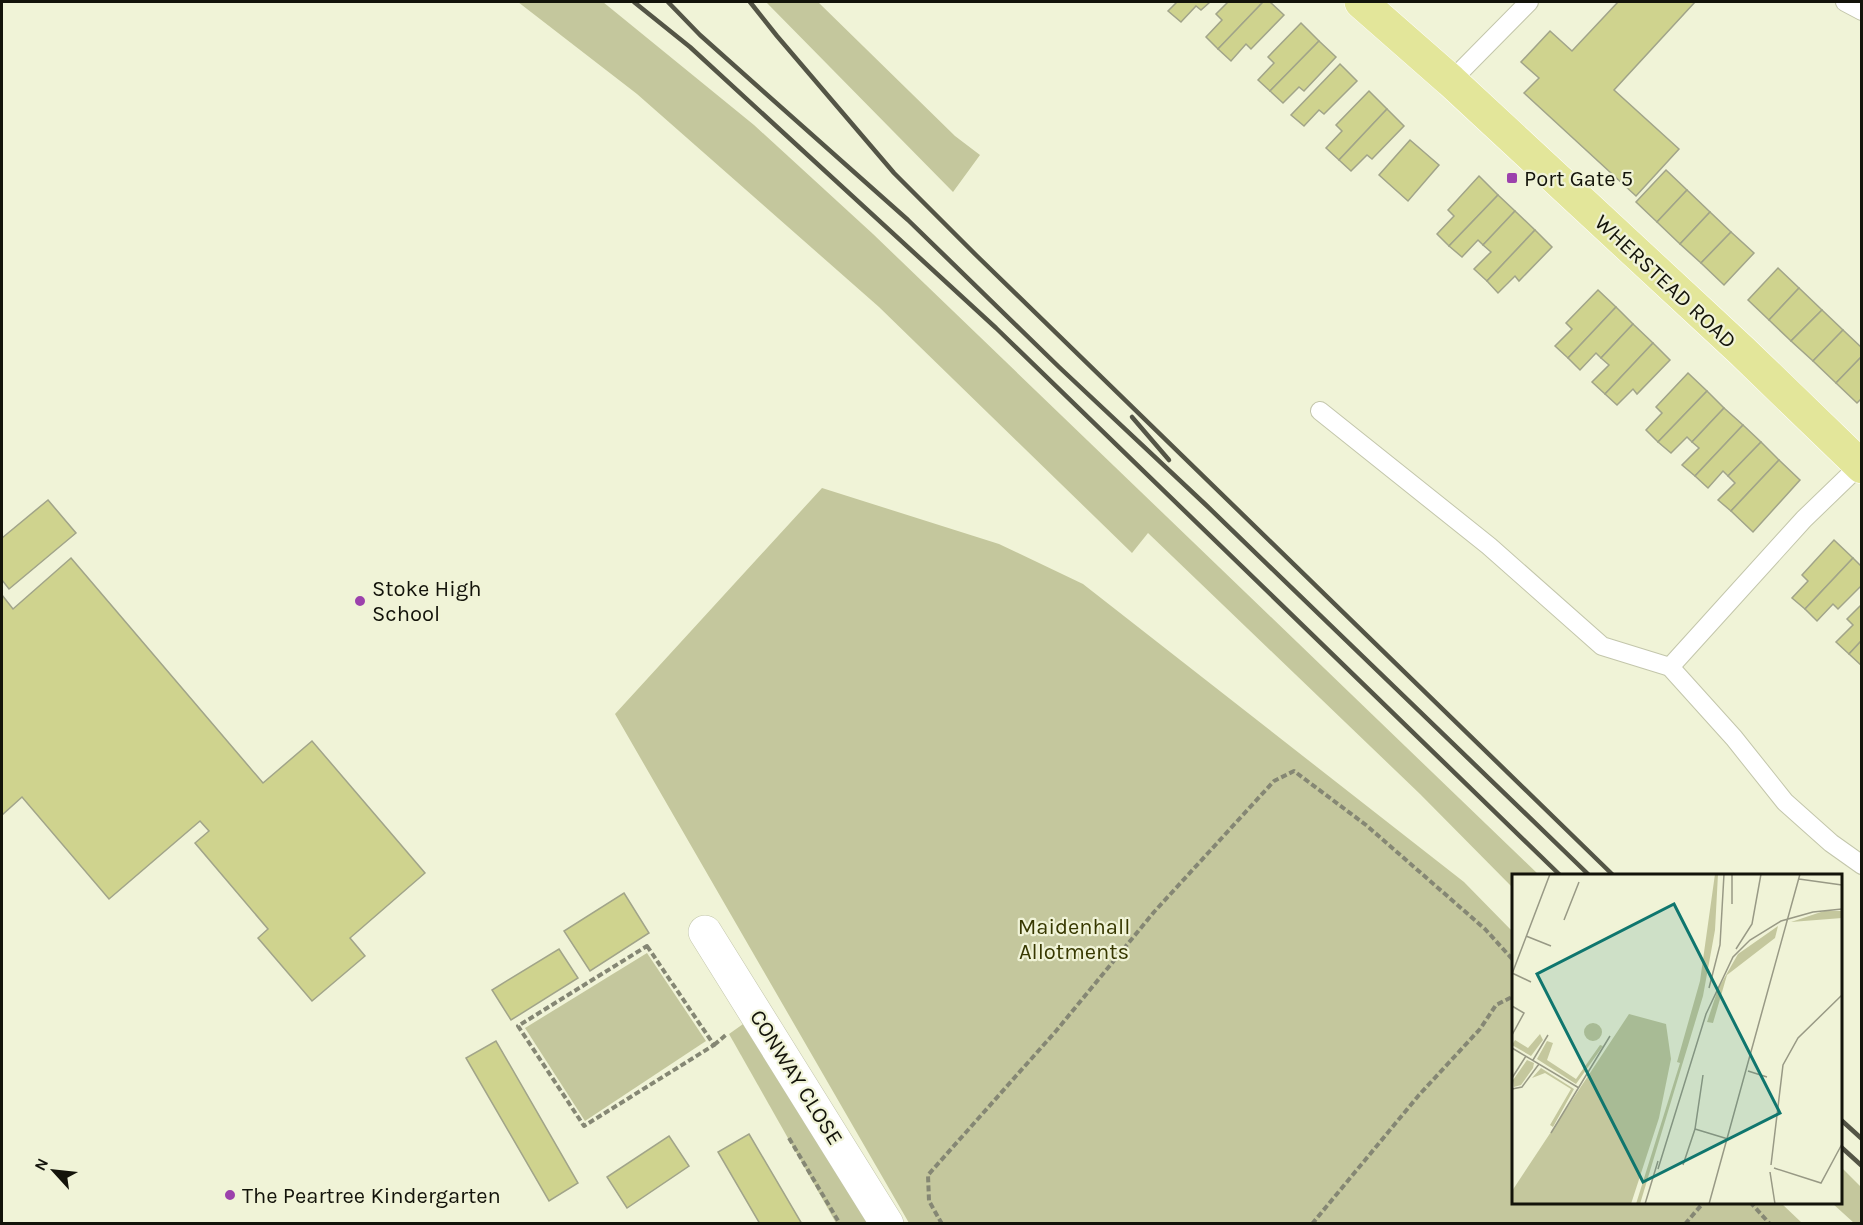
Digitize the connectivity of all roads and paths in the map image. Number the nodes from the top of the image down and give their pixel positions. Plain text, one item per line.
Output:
1 (1361, 2) edge
2 (1529, 2) edge
3 (1845, 2) edge
4 (1862, 11) edge
5 (1451, 81) junction
6 (1320, 411) dead end
7 (1861, 466) edge
8 (1671, 667) junction
9 (1862, 865) edge
10 (705, 932) dead end
11 (1512, 959) edge
12 (1512, 997) edge
13 (733, 1044) dead end
14 (714, 1045) junction
15 (787, 1134) dead end
16 (1703, 1204) edge
17 (1751, 1204) edge
18 (840, 1224) edge
19 (887, 1224) edge
20 (942, 1224) edge
21 (1312, 1224) edge
22 (1684, 1224) edge
23 (1770, 1224) edge

1 - 5 main road, WHERSTEAD ROAD
2 - 5 lane
3 - 4 lane
5 - 7 main road, WHERSTEAD ROAD
6 - 8 lane
7 - 8 lane
8 - 9 lane
10 - 19 street, CONWAY CLOSE
11 - 20 path
12 - 21 path
13 - 14 path
14 - 14 path
15 - 18 path
16 - 22 path
17 - 23 path

